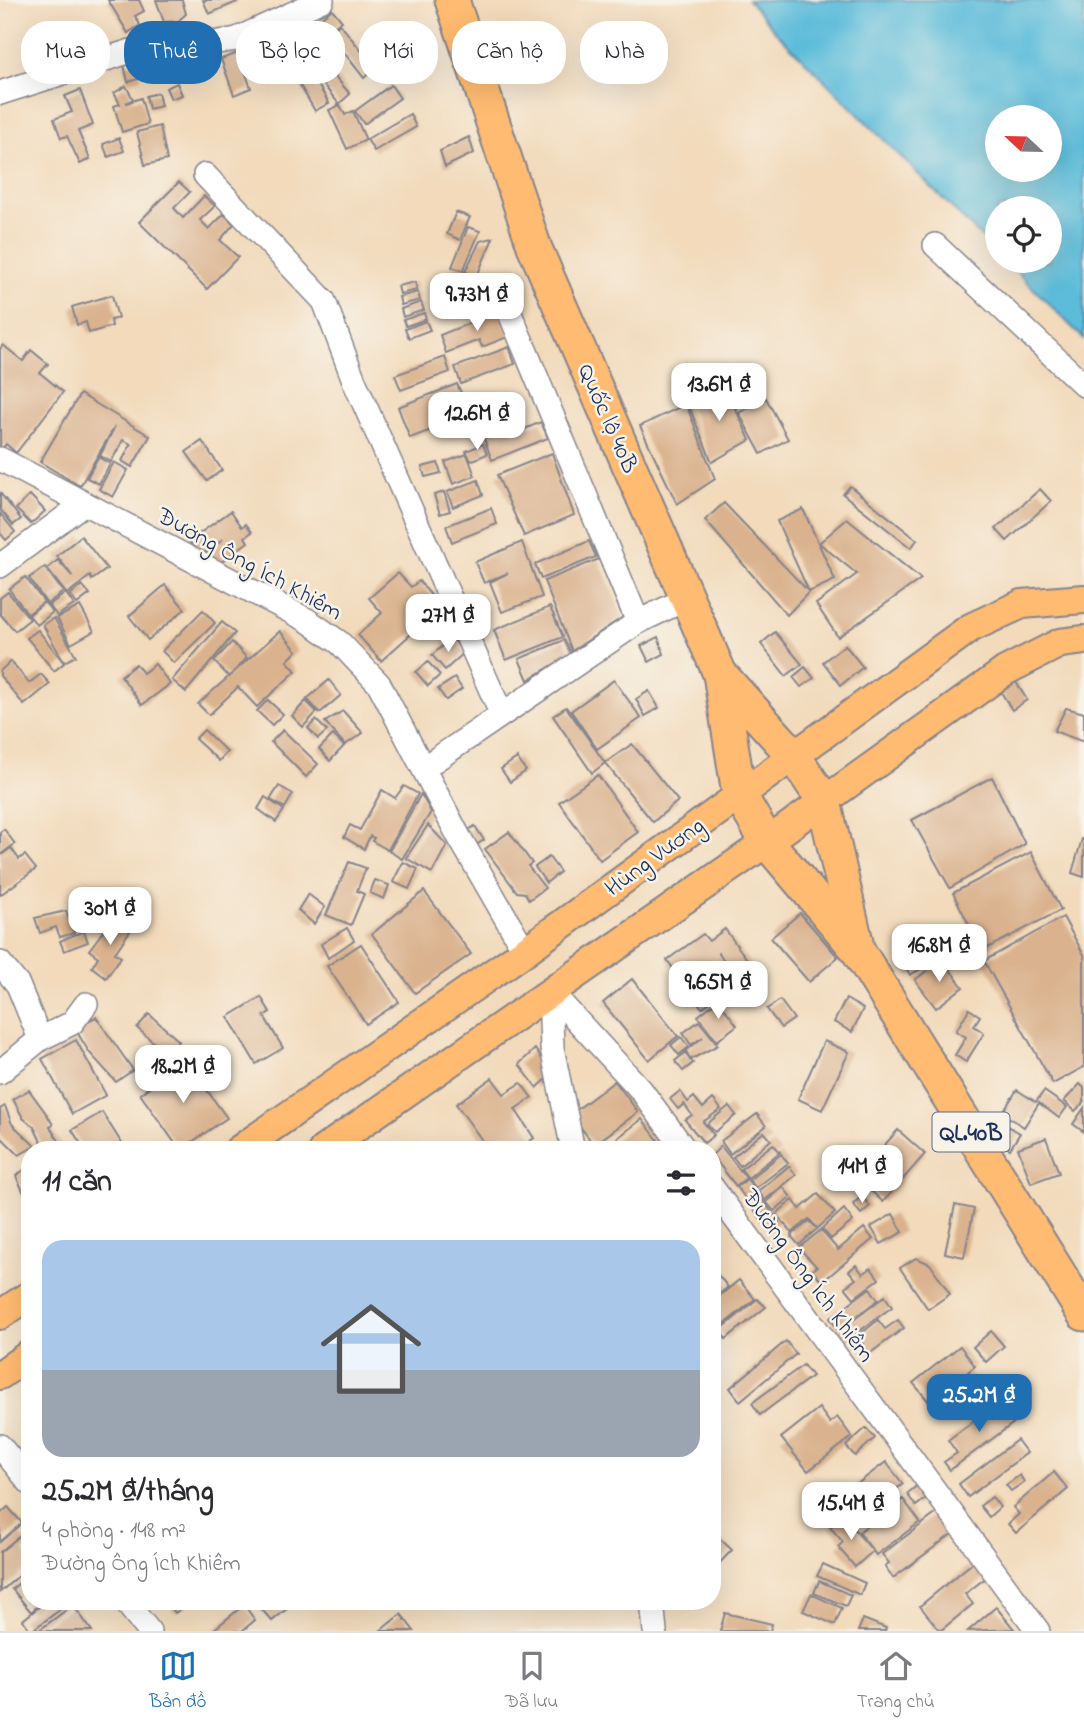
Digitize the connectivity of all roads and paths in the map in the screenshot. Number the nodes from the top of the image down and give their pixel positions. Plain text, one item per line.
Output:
1 (322, 0) edge
2 (452, 0) edge
3 (0, 93) edge
4 (205, 175) dead end
5 (935, 244) dead end
6 (509, 312) dead end
7 (1084, 385) edge
8 (0, 459) edge
9 (83, 504) junction
10 (0, 566) edge
11 (688, 598) junction
12 (1084, 599) edge
13 (638, 622) junction
14 (1084, 640) edge
15 (720, 674) junction
16 (501, 713) junction
17 (794, 755) junction
18 (425, 767) junction
19 (739, 794) junction
20 (824, 801) junction
21 (767, 842) junction
22 (857, 949) junction
23 (525, 951) junction
24 (0, 963) edge
25 (550, 991) junction
26 (86, 1004) dead end
27 (40, 1039) junction
28 (0, 1073) edge
29 (252, 1141) edge
30 (336, 1141) edge
31 (571, 1141) edge
32 (678, 1141) edge
33 (721, 1199) edge
34 (21, 1301) edge
35 (1084, 1314) edge
36 (0, 1315) edge
37 (21, 1360) edge
38 (0, 1375) edge
39 (0, 1446) edge
40 (21, 1472) edge
41 (132, 1610) edge
42 (653, 1610) edge
43 (149, 1631) edge
44 (655, 1631) edge
45 (1038, 1631) edge

1 - 3 street
2 - 11 highway, Quốc lộ 40B
4 - 16 street
5 - 7 street
6 - 13 street
8 - 9 street, Đường Ông Ích Khiêm
9 - 10 street
9 - 18 street, Đường Ông Ích Khiêm
11 - 13 street
11 - 15 highway, Quốc lộ 40B
12 - 17 main road, Hùng Vương
13 - 16 street
14 - 20 main road, Hùng Vương
15 - 17 highway
15 - 19 highway
16 - 18 street
17 - 19 main road, Hùng Vương
17 - 20 highway
18 - 23 street, Đường Ông Ích Khiêm
19 - 21 highway
19 - 23 main road, Hùng Vương
20 - 21 main road, Hùng Vương
20 - 22 highway
21 - 22 highway
21 - 25 main road, Hùng Vương
22 - 35 highway, QL.40B
23 - 25 main road
23 - 29 main road, Hùng Vương
24 - 27 street
25 - 30 main road, Hùng Vương
25 - 31 street
25 - 32 street
26 - 27 street
27 - 28 street
33 - 45 street, Đường Ông Ích Khiêm
34 - 36 main road
37 - 38 main road
39 - 40 street
41 - 43 street
42 - 44 street

